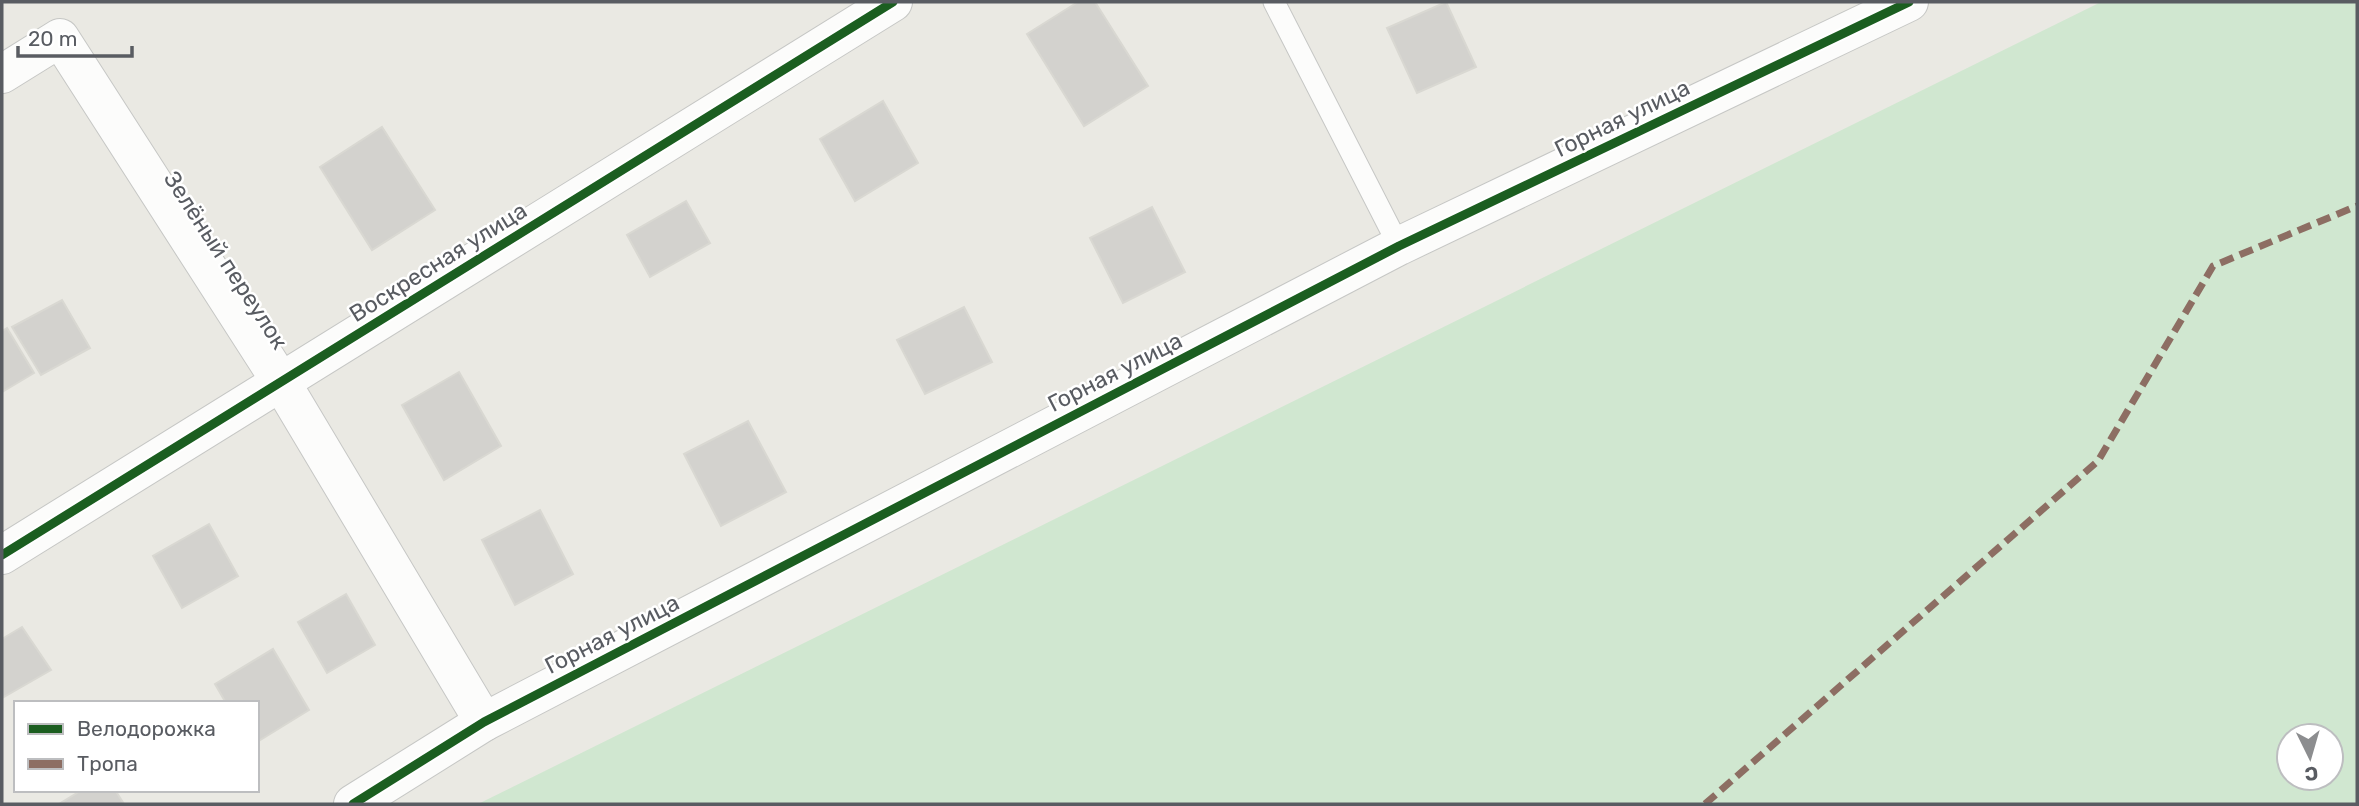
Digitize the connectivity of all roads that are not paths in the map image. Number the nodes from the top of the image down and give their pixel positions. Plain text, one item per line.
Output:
1 (893, 2) edge
2 (1274, 2) edge
3 (1909, 2) edge
4 (2, 74) edge
5 (1399, 246) junction
6 (281, 382) junction
7 (2, 555) edge
8 (484, 722) junction
9 (353, 804) edge

1 - 6 street, Воскресная улица
2 - 5 lane
3 - 5 street, Горная улица
4 - 6 street, Зелёный переулок
5 - 8 street, Горная улица
6 - 7 street, Воскресная улица
6 - 8 street, Зелёный переулок
8 - 9 street, Горная улица

